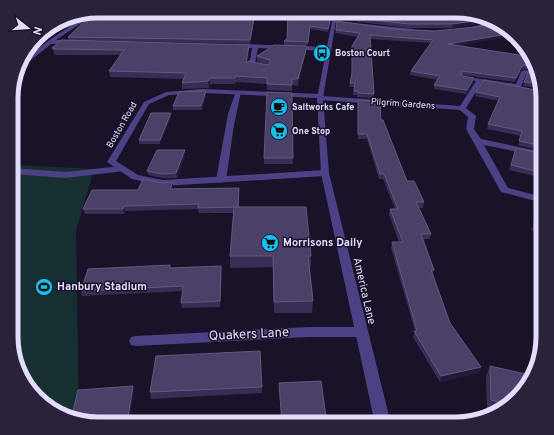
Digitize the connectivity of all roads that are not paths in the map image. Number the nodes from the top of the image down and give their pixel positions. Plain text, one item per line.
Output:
1 (331, 18) edge
2 (87, 19) edge
3 (97, 19) edge
4 (83, 20) edge
5 (334, 21) junction
6 (488, 25) edge
7 (423, 31) edge
8 (452, 31) edge
9 (50, 42) junction
10 (80, 42) edge
11 (232, 46) edge
12 (255, 47) junction
13 (329, 49) junction
14 (28, 60) edge
15 (267, 68) edge
16 (532, 73) edge
17 (463, 77) edge
18 (480, 80) junction
19 (517, 86) junction
20 (536, 91) edge
21 (238, 92) junction
22 (320, 97) junction
23 (462, 108) junction
24 (478, 141) junction
25 (536, 153) edge
26 (121, 169) junction
27 (18, 171) edge
28 (325, 173) junction
29 (221, 180) junction
30 (536, 198) edge
31 (361, 332) junction
32 (136, 341) dead end
33 (381, 417) edge

1 - 5 street
2 - 3 street
4 - 9 street
5 - 7 street
5 - 13 street, America Lane
6 - 8 street
9 - 10 street
9 - 14 street
11 - 12 street
12 - 13 street
12 - 15 street
13 - 22 street, America Lane
16 - 19 street
17 - 18 street
18 - 19 street
18 - 23 street
19 - 20 street
21 - 22 street, Boston Road
21 - 26 street, Boston Road
21 - 29 street
22 - 23 street, Pilgrim Gardens
22 - 28 street, America Lane
23 - 24 street
24 - 25 street
24 - 30 street
26 - 27 street
26 - 29 street
28 - 29 street
28 - 31 street, America Lane
31 - 32 street, Quakers Lane
31 - 33 street, America Lane

